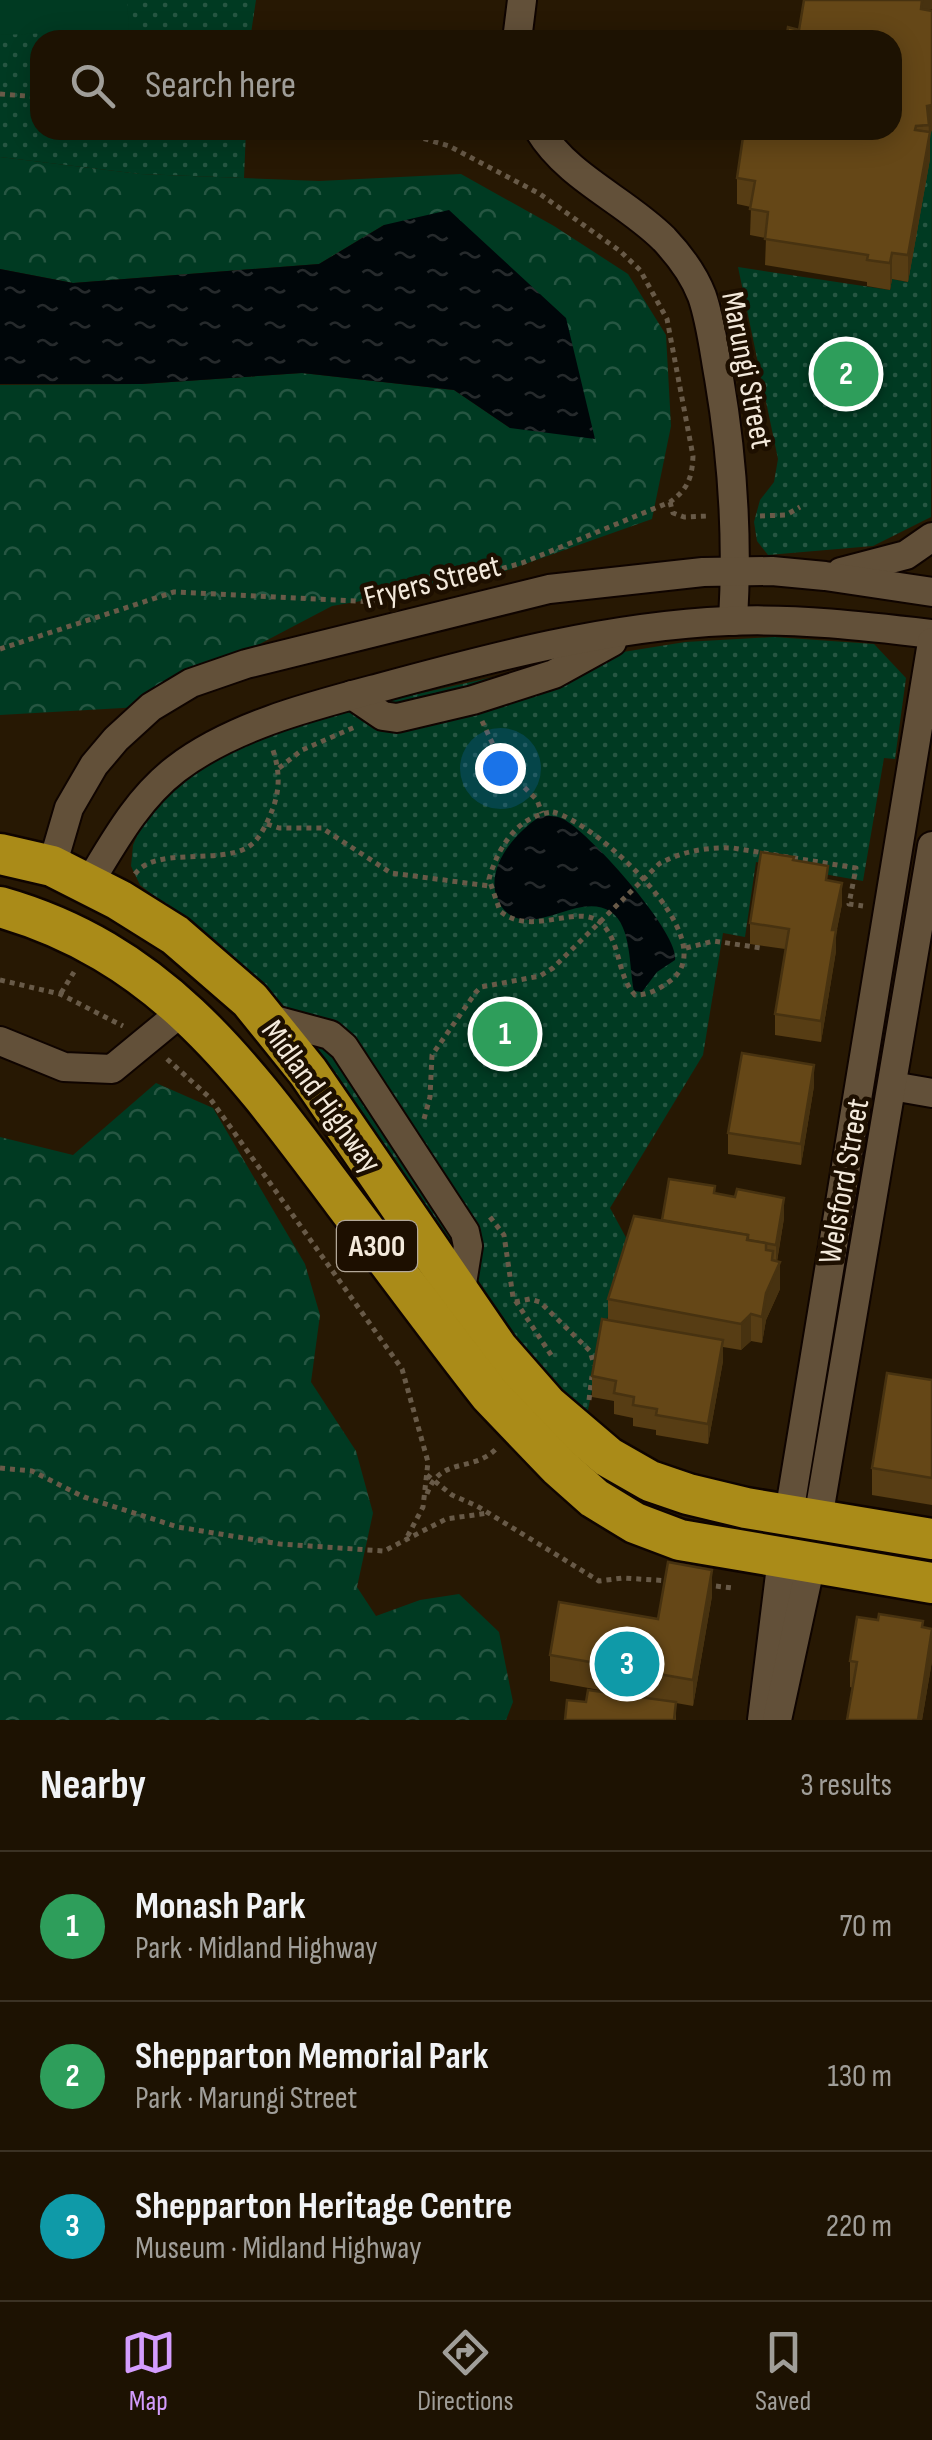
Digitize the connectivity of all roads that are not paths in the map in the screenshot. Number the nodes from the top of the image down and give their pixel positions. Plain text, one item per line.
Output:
1 (522, 0) edge
2 (518, 30) edge
3 (545, 140) edge
4 (932, 537) edge
5 (736, 572) junction
6 (825, 576) junction
7 (932, 592) edge
8 (733, 621) junction
9 (631, 631) junction
10 (932, 634) edge
11 (932, 642) edge
12 (352, 695) junction
13 (902, 826) junction
14 (932, 832) edge
15 (932, 846) edge
16 (0, 854) edge
17 (52, 866) junction
18 (89, 883) junction
19 (0, 907) edge
20 (926, 917) edge
21 (45, 920) junction
22 (880, 959) junction
23 (912, 963) junction
24 (184, 1009) junction
25 (267, 1018) junction
26 (0, 1041) edge
27 (892, 1086) junction
28 (932, 1093) edge
29 (840, 1197) junction
30 (872, 1202) junction
31 (460, 1296) junction
32 (814, 1352) junction
33 (845, 1357) junction
34 (803, 1517) junction
35 (932, 1539) edge
36 (796, 1560) junction
37 (932, 1583) edge
38 (762, 1720) edge
39 (778, 1720) edge

1 - 2 street
3 - 5 street, Marungi Street
4 - 6 street
5 - 6 street, Fryers Street
5 - 8 street, Marungi Street
5 - 17 street, Fryers Street
6 - 7 street, Fryers Street
8 - 9 street
8 - 10 street
9 - 12 street
9 - 12 street
11 - 13 street, Welsford Street
12 - 18 street
13 - 14 street
13 - 22 street, Welsford Street
15 - 20 street, Welsford Street
16 - 17 highway, Midland Highway / A300
17 - 18 highway, Midland Highway / A300
17 - 21 highway
18 - 21 highway
18 - 25 highway, Midland Highway / A300
19 - 21 highway, Midland Highway / A300
20 - 23 street, Welsford Street
21 - 24 highway, Midland Highway / A300
22 - 23 street
22 - 29 street, Welsford Street
23 - 27 street, Welsford Street
24 - 26 street
24 - 36 highway, Midland Highway / A300
25 - 31 highway, Midland Highway / A300
25 - 31 street
27 - 28 street
27 - 30 street, Welsford Street
29 - 30 street
29 - 32 street, Welsford Street
30 - 33 street, Welsford Street
31 - 34 highway, Midland Highway / A300
32 - 33 street
32 - 34 street, Welsford Street
33 - 34 street, Welsford Street
34 - 35 highway, A300
34 - 36 highway, Welsford Street
36 - 37 highway, A300
36 - 38 street, Welsford Street
36 - 39 street, Welsford Street

